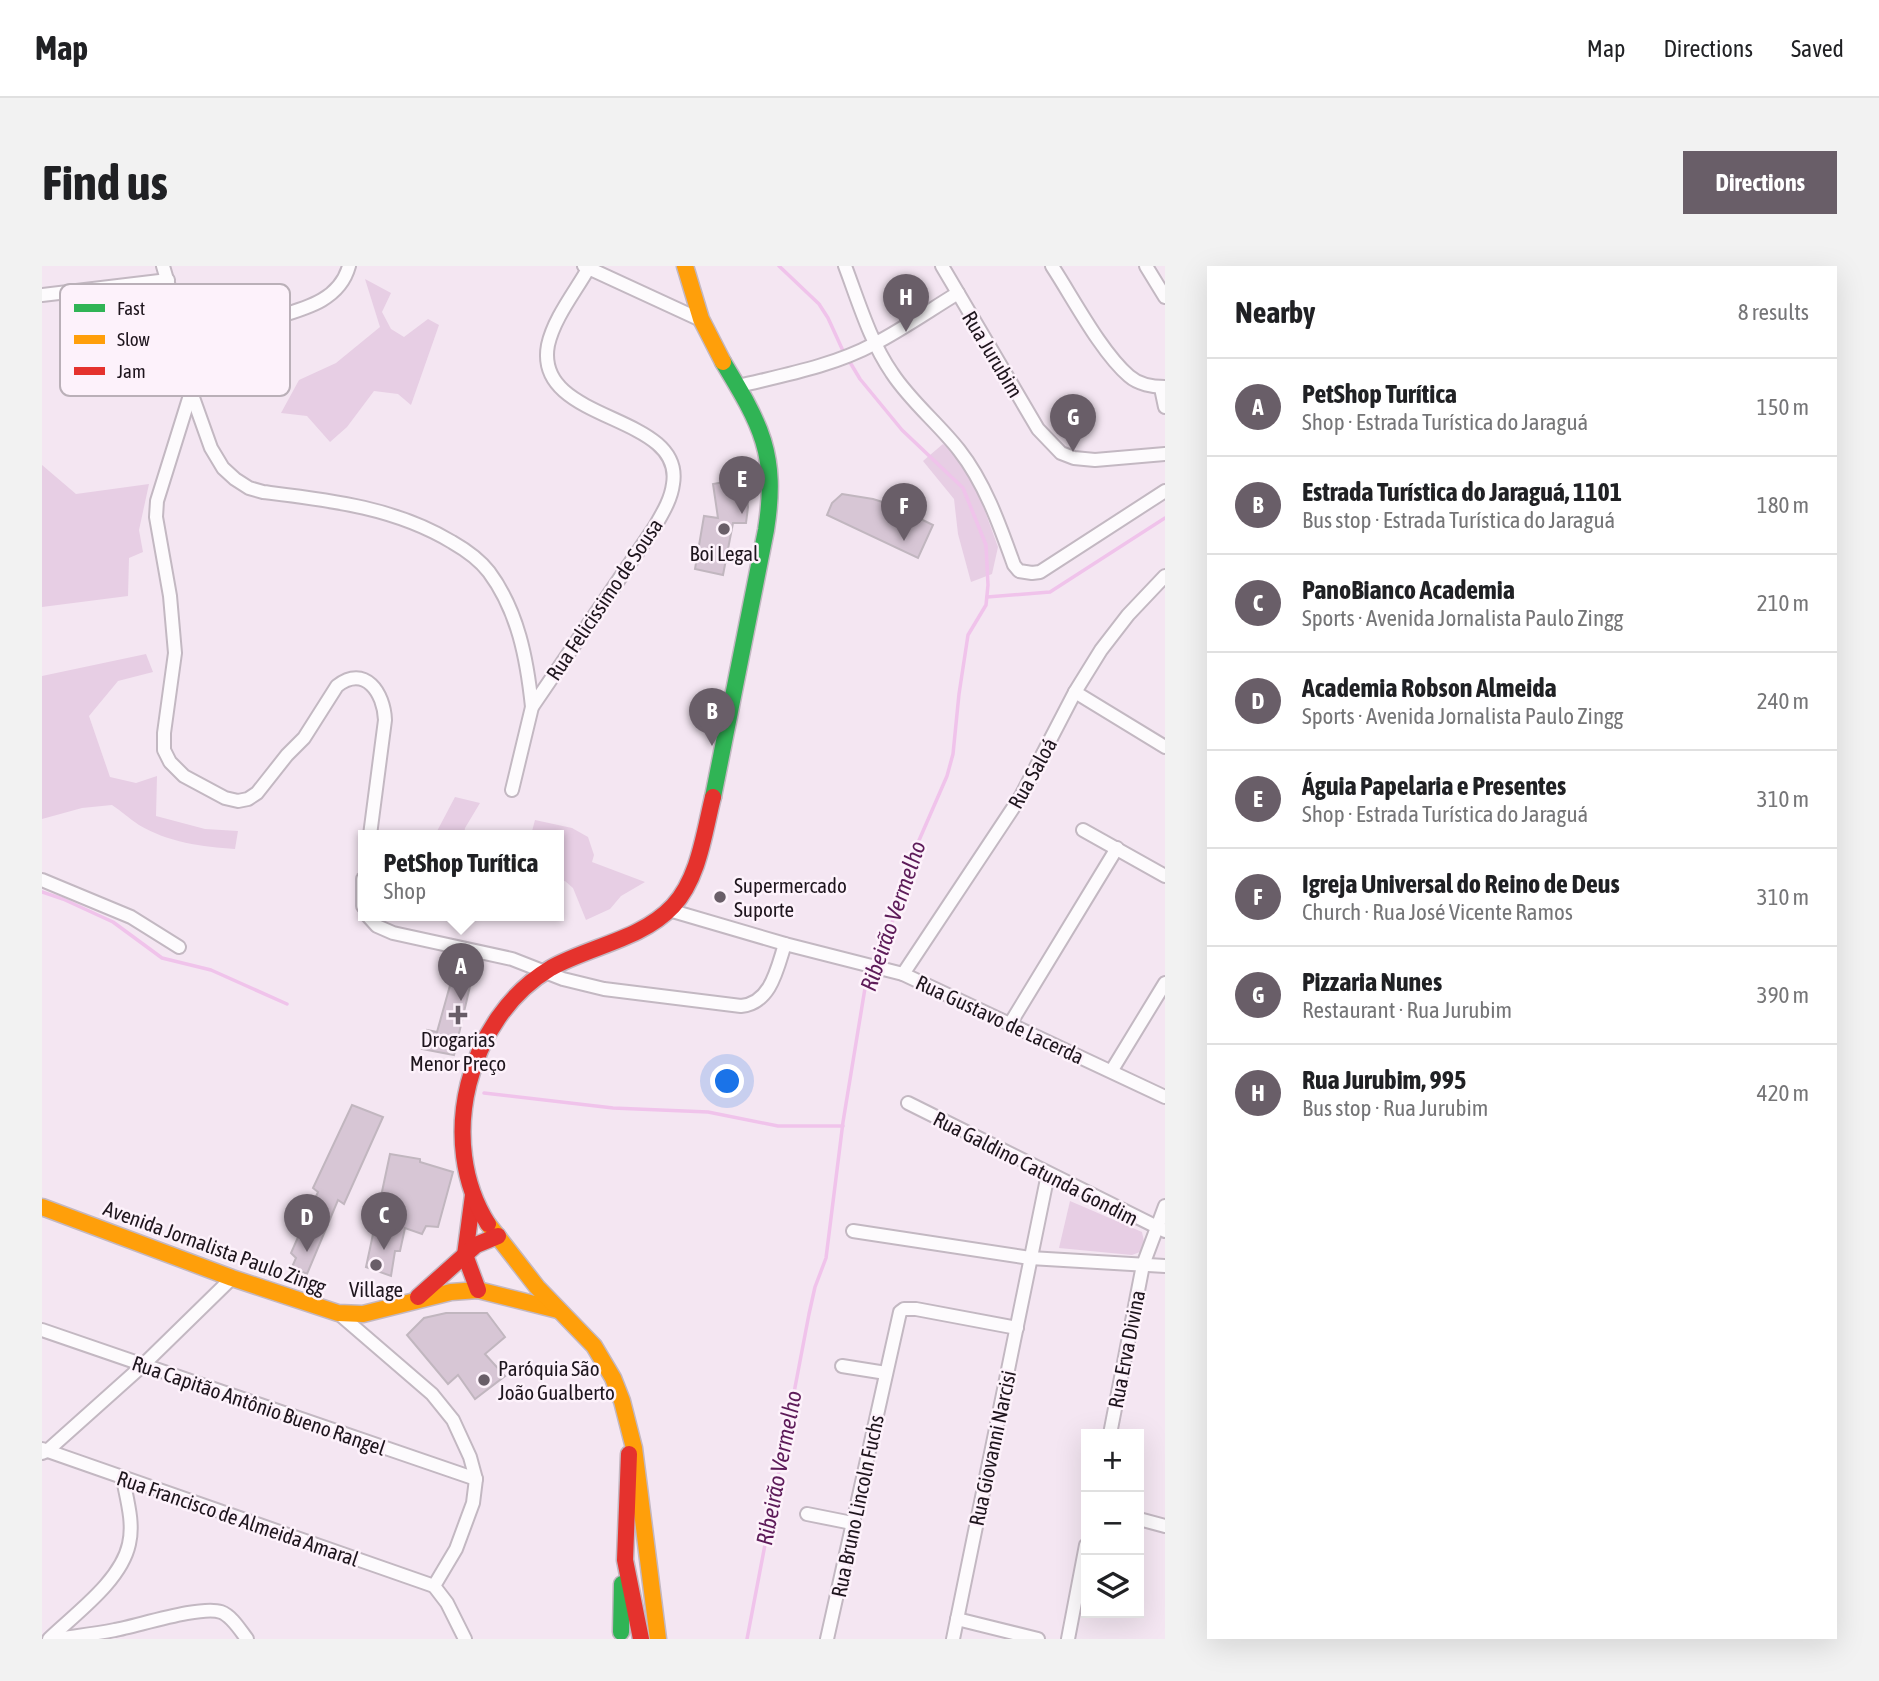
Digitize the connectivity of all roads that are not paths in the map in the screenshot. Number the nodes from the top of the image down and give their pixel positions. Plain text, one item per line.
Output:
1 (163, 266) edge
2 (349, 266) edge
3 (685, 266) edge
4 (845, 266) edge
5 (942, 266) edge
6 (1052, 266) edge
7 (1146, 266) edge
8 (586, 268) edge
9 (168, 280) junction
10 (134, 284) edge
11 (169, 284) edge
12 (60, 293) edge
13 (957, 293) junction
14 (42, 295) edge
15 (1165, 297) edge
16 (290, 312) edge
17 (701, 320) junction
18 (875, 344) junction
19 (739, 386) junction
20 (1163, 388) edge
21 (190, 396) edge
22 (192, 396) edge
23 (1165, 407) edge
24 (1165, 454) edge
25 (1165, 491) edge
26 (1165, 576) edge
27 (1075, 692) junction
28 (532, 707) junction
29 (1165, 747) edge
30 (512, 790) dead end
31 (371, 830) edge
32 (1083, 830) dead end
33 (1117, 848) junction
34 (1165, 876) edge
35 (42, 880) edge
36 (669, 910) junction
37 (372, 921) edge
38 (785, 944) junction
39 (179, 947) dead end
40 (543, 972) junction
41 (899, 972) junction
42 (1165, 983) edge
43 (1010, 1024) junction
44 (1112, 1070) junction
45 (1165, 1097) edge
46 (908, 1103) dead end
47 (1048, 1174) junction
48 (473, 1195) junction
49 (1165, 1206) edge
50 (42, 1207) edge
51 (1160, 1229) edge
52 (853, 1231) dead end
53 (498, 1236) junction
54 (465, 1255) junction
55 (1030, 1258) junction
56 (1143, 1265) junction
57 (1165, 1266) edge
58 (232, 1278) junction
59 (537, 1287) junction
60 (478, 1290) junction
61 (521, 1299) junction
62 (416, 1300) junction
63 (561, 1311) junction
64 (338, 1313) junction
65 (1017, 1328) junction
66 (42, 1330) edge
67 (142, 1366) junction
68 (842, 1366) dead end
69 (886, 1373) junction
70 (1111, 1429) edge
71 (631, 1430) junction
72 (44, 1451) edge
73 (123, 1479) junction
74 (475, 1479) junction
75 (807, 1514) dead end
76 (1144, 1520) edge
77 (852, 1523) junction
78 (1165, 1526) edge
79 (1084, 1555) edge
80 (625, 1560) junction
81 (434, 1586) junction
82 (635, 1616) junction
83 (957, 1619) junction
84 (652, 1634) edge
85 (620, 1636) edge
86 (50, 1639) edge
87 (56, 1639) edge
88 (247, 1639) edge
89 (465, 1639) edge
90 (827, 1639) edge
91 (953, 1639) edge
92 (1038, 1639) edge
93 (1068, 1639) edge

1 - 9 street
2 - 16 street
3 - 17 main road
4 - 18 street
5 - 13 street
6 - 20 street
7 - 15 street
8 - 17 street
8 - 28 street, Rua Felicissimo de Sousa
9 - 10 street
9 - 11 street
12 - 14 street
13 - 18 street, Rua Jurubim
13 - 24 street, Rua Jurubim
17 - 19 main road
18 - 19 street, Rua Jurubim
18 - 25 street
19 - 36 main road
20 - 23 street
21 - 31 street
22 - 28 street
26 - 27 street, Rua Saloá
27 - 29 street
27 - 41 street, Rua Saloá
28 - 30 street, Rua Felicissimo de Sousa
32 - 33 street
33 - 34 street
33 - 43 street
35 - 39 street
36 - 38 street, Rua Gustavo de Lacerda
36 - 40 main road
37 - 40 street
38 - 40 street
38 - 41 street, Rua Gustavo de Lacerda
40 - 48 main road
41 - 43 street, Rua Gustavo de Lacerda
42 - 44 street
43 - 44 street, Rua Gustavo de Lacerda
44 - 45 street, Rua Gustavo de Lacerda
46 - 47 street, Rua Galdino Catunda Gondim
47 - 51 street, Rua Galdino Catunda Gondim
47 - 55 street, Rua Giovanni Narcisi
48 - 53 main road
48 - 54 main road
49 - 51 street, Rua Erva Divina
50 - 58 main road, Avenida Jornalista Paulo Zingg
51 - 56 street, Rua Erva Divina
52 - 55 street
53 - 54 main road, Avenida Jornalista Paulo Zingg
53 - 59 main road
54 - 60 main road
54 - 62 main road, Avenida Jornalista Paulo Zingg
55 - 56 street
55 - 65 street, Rua Giovanni Narcisi
56 - 57 street
56 - 70 street, Rua Erva Divina
58 - 64 main road, Avenida Jornalista Paulo Zingg
58 - 67 street
59 - 61 main road
59 - 63 main road
60 - 61 main road, Avenida Jornalista Paulo Zingg
60 - 62 main road, Avenida Jornalista Paulo Zingg
61 - 63 main road, Avenida Jornalista Paulo Zingg
62 - 64 main road, Avenida Jornalista Paulo Zingg
63 - 71 main road
64 - 74 street
65 - 69 street, Rua Bruno Lincoln Fuchs
65 - 83 street, Rua Giovanni Narcisi
66 - 67 street, Rua Capitão Antônio Bueno Rangel
67 - 72 street
67 - 74 street, Rua Capitão Antônio Bueno Rangel
68 - 69 street
69 - 77 street, Rua Bruno Lincoln Fuchs
71 - 80 main road
71 - 84 main road
72 - 73 street, Rua Francisco de Almeida Amaral
73 - 81 street, Rua Francisco de Almeida Amaral
73 - 86 street
74 - 81 street
75 - 77 street
76 - 78 street
77 - 90 street, Rua Bruno Lincoln Fuchs
79 - 93 street
80 - 82 main road
80 - 85 main road
81 - 89 street
82 - 84 main road
82 - 84 main road
82 - 85 main road
83 - 91 street, Rua Giovanni Narcisi
83 - 92 street
87 - 88 street

